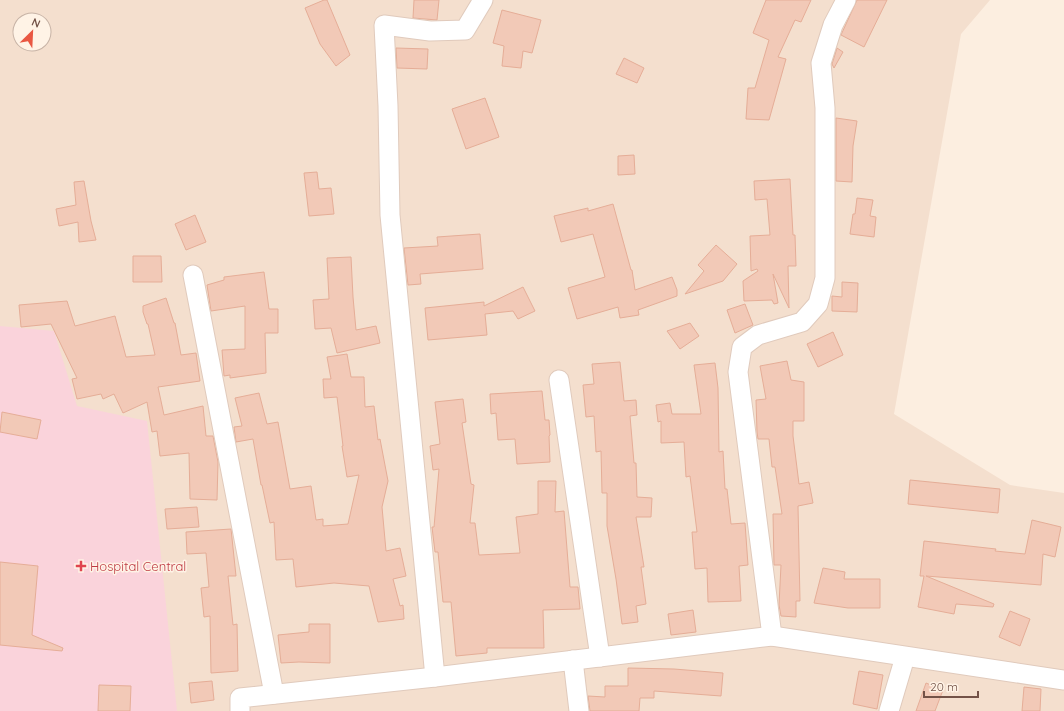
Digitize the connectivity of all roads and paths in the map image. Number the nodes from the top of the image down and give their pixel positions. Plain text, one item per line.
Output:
1 (483, 0) edge
2 (846, 0) edge
3 (193, 275) dead end
4 (559, 380) dead end
5 (772, 636) junction
6 (600, 657) junction
7 (905, 657) junction
8 (573, 660) junction
9 (435, 677) junction
10 (1064, 680) edge
11 (274, 694) junction
12 (240, 711) edge
13 (579, 711) edge
14 (889, 711) edge

1 - 9 street
2 - 5 street
3 - 11 street
4 - 6 street
5 - 6 street
5 - 7 street
6 - 8 street
7 - 10 street
7 - 14 street
8 - 9 street
8 - 13 street
9 - 11 street
11 - 12 street

